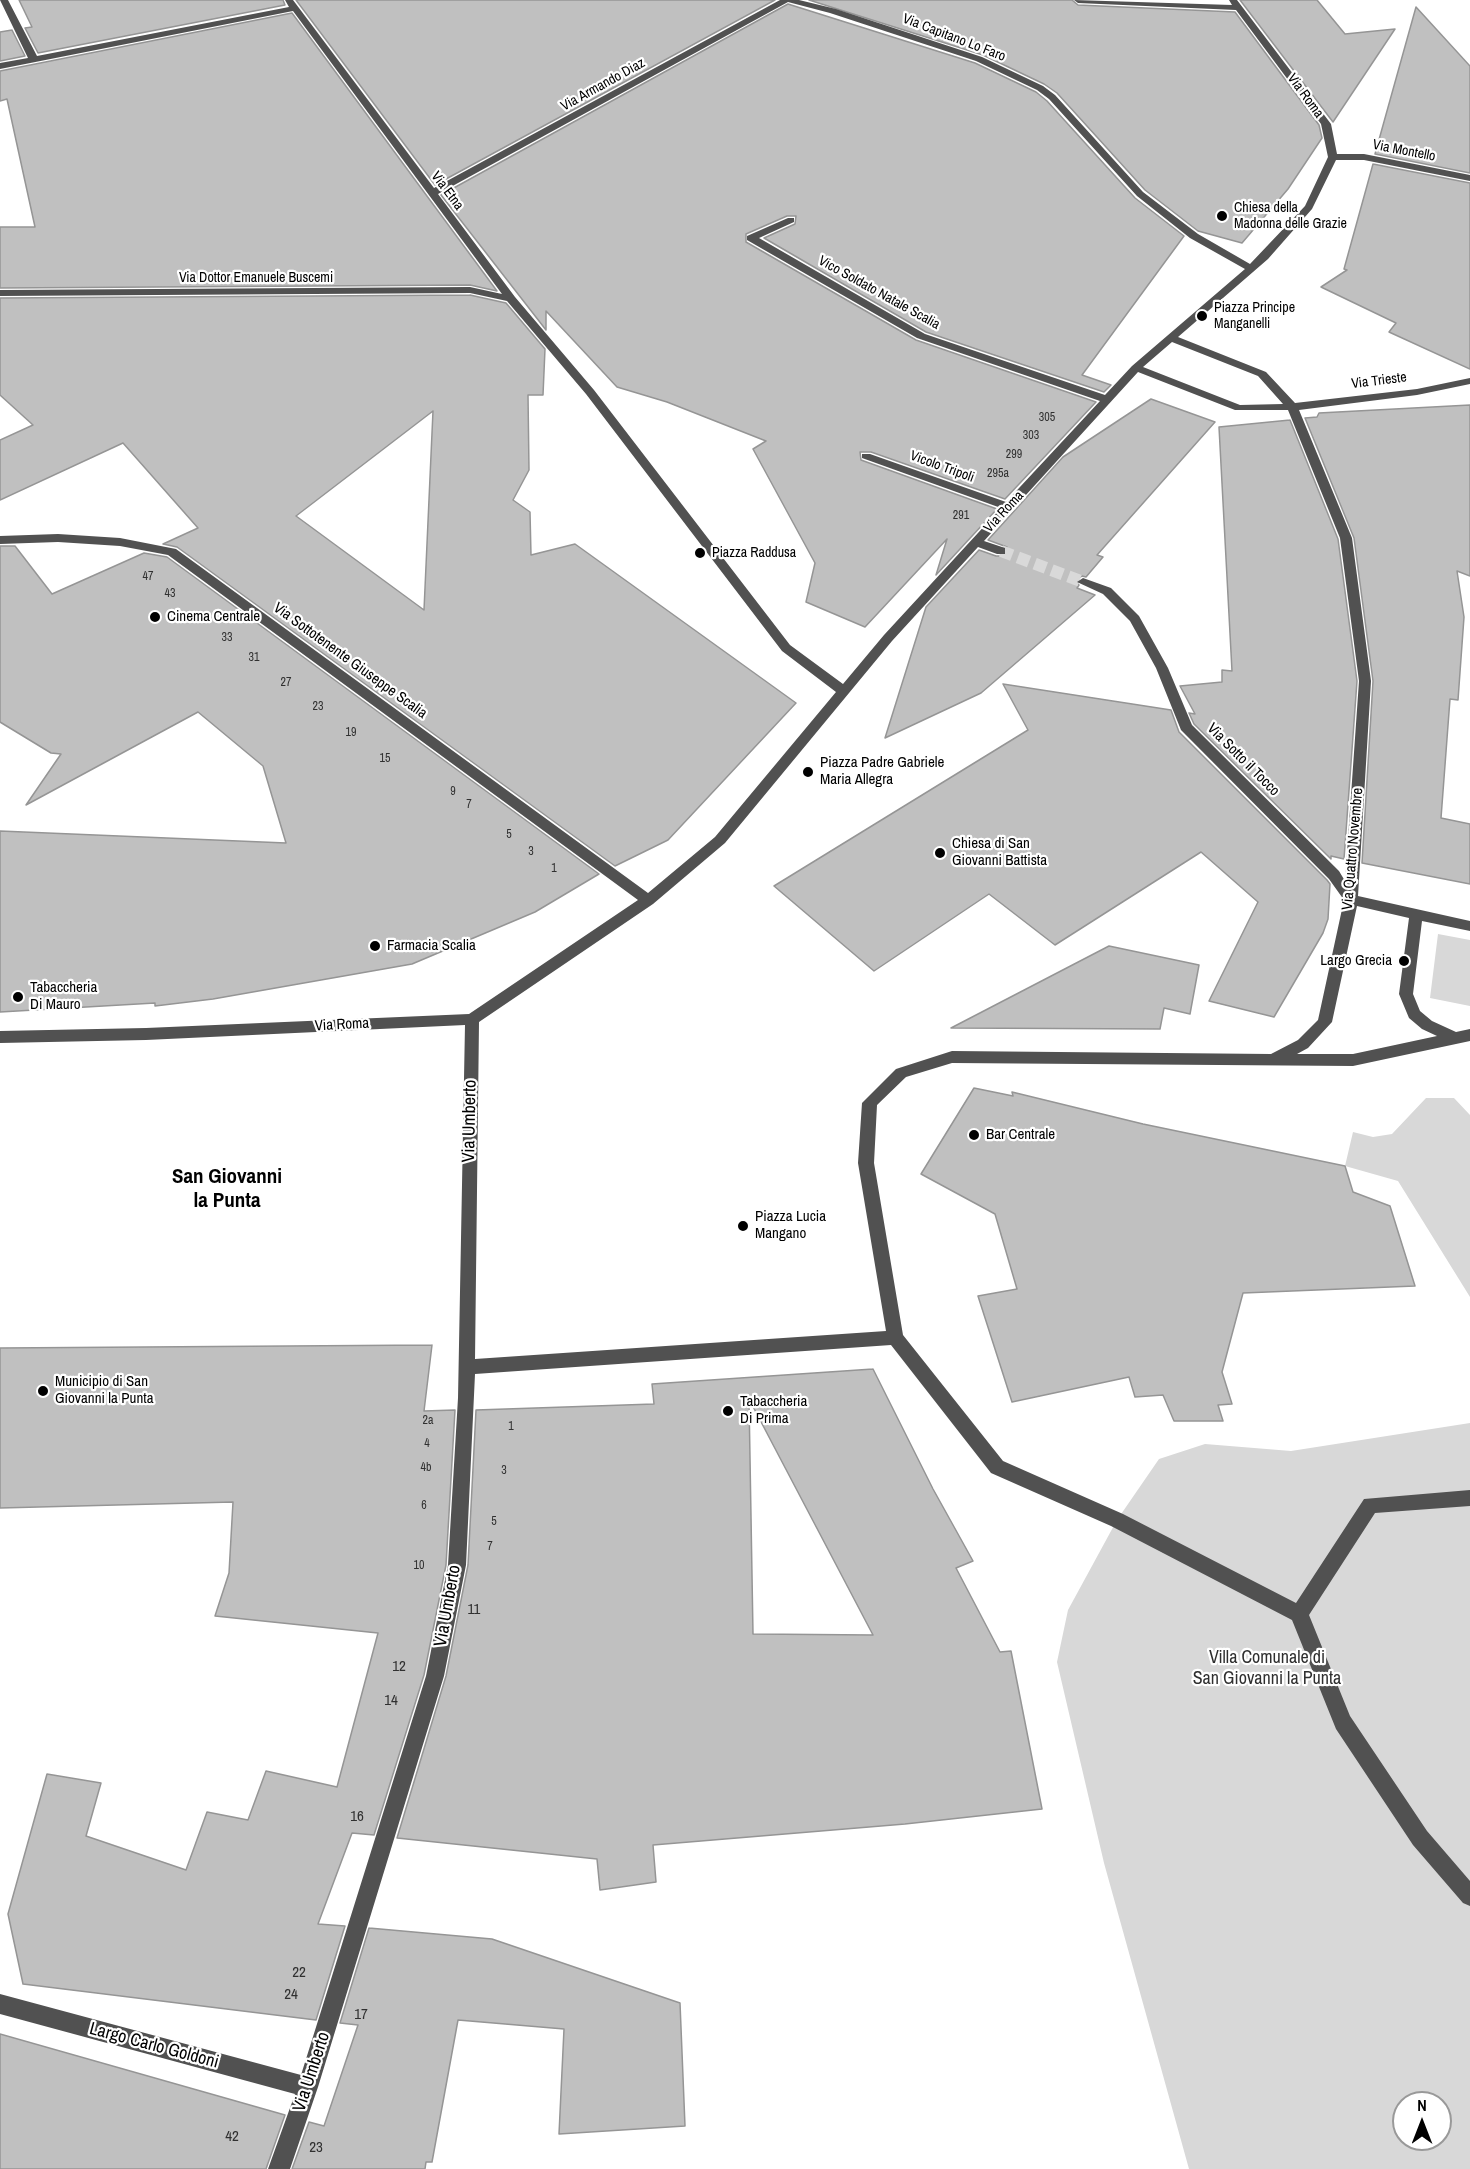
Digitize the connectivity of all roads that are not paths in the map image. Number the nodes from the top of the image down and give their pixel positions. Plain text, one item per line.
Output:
1 (4, 0) edge
2 (787, 0) edge
3 (1078, 0) edge
4 (292, 4) edge
5 (1236, 4) edge
6 (33, 60) junction
7 (0, 66) edge
8 (1333, 157) junction
9 (1470, 178) edge
10 (432, 193) junction
11 (791, 220) dead end
12 (1251, 268) junction
13 (0, 293) edge
14 (511, 298) junction
15 (1171, 338) junction
16 (1136, 368) junction
17 (1470, 381) edge
18 (1108, 400) junction
19 (1292, 407) junction
20 (866, 456) dead end
21 (1009, 507) junction
22 (0, 540) edge
23 (977, 542) junction
24 (1001, 551) tunnel mouth
25 (1083, 582) tunnel mouth
26 (844, 691) junction
27 (648, 900) junction
28 (1351, 900) junction
29 (1416, 914) junction
30 (1470, 926) edge
31 (472, 1020) junction
32 (0, 1037) edge
33 (1463, 1037) edge
34 (1269, 1061) junction
35 (895, 1338) junction
36 (466, 1367) junction
37 (1470, 1498) edge
38 (1299, 1614) junction
39 (1470, 1896) edge
40 (0, 2004) edge
41 (308, 2087) junction
42 (279, 2169) edge

1 - 6 street
2 - 10 street, Via Armando Diaz
2 - 12 street, Via Capitano Lo Faro
3 - 5 street
4 - 6 street
4 - 10 street, Via Etna
5 - 8 street, Via Roma
6 - 7 street
8 - 9 street, Via Montello
8 - 12 street, Via Roma
10 - 14 street, Via Etna
11 - 18 street, Vico Soldato Natale Scalia
12 - 15 street, Via Roma
13 - 14 street, Via Dottor Emanuele Buscemi
14 - 26 street, Via Etna
15 - 16 street, Via Roma
15 - 19 street, Via Quattro Novembre
16 - 18 street, Via Roma
16 - 19 street, Via Trieste
17 - 19 street, Via Trieste
18 - 21 street, Via Roma
19 - 28 street, Via Quattro Novembre
20 - 21 street, Vicolo Tripoli
21 - 23 street, Via Roma
22 - 27 street, Via Sottotenente Giuseppe Scalia
23 - 24 street
23 - 26 street, Via Roma
25 - 28 street, Via Sotto il Tocco
26 - 27 street, Via Roma
27 - 31 street
28 - 29 street
28 - 34 street, Via Quattro Novembre
29 - 30 street
29 - 33 street
31 - 32 street, Via Roma
31 - 36 street, Via Umberto
33 - 34 street
34 - 35 street, Via Quattro Novembre
35 - 36 street
35 - 38 street
36 - 41 street, Via Umberto
37 - 38 street
38 - 39 street
40 - 41 street, Largo Carlo Goldoni
41 - 42 street, Via Umberto

